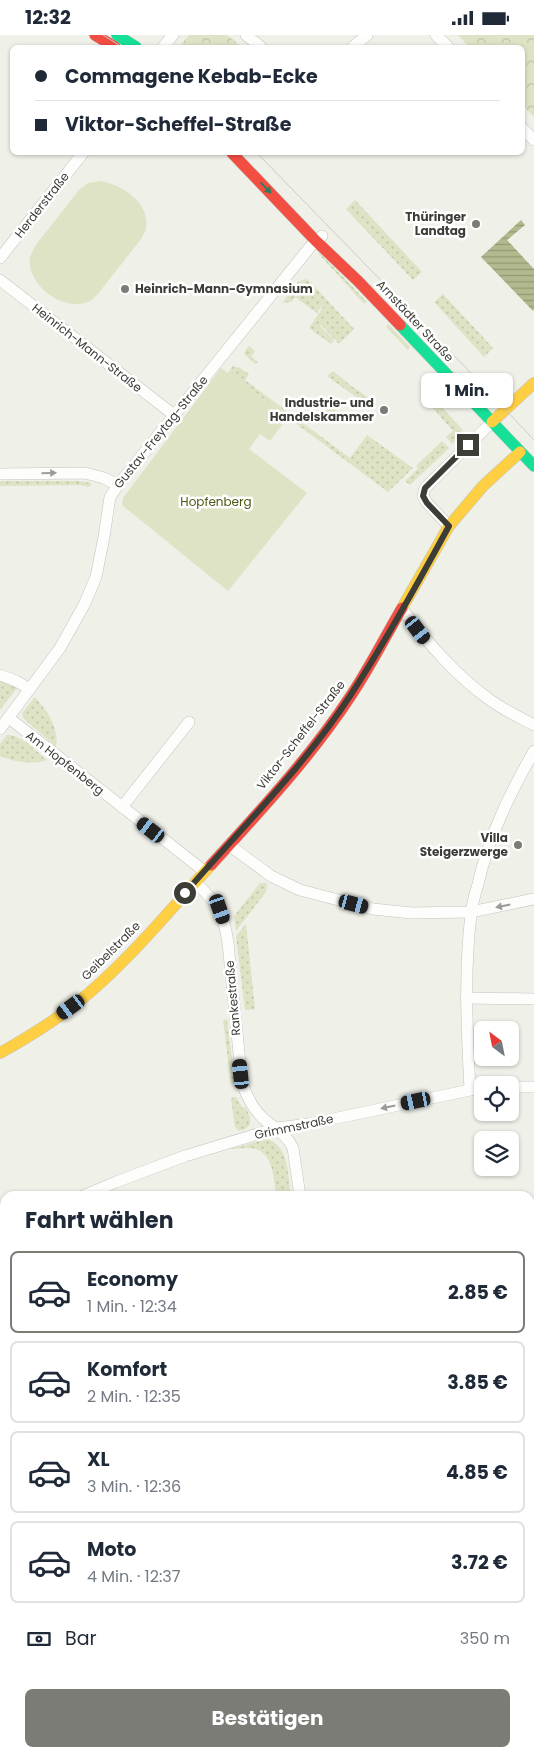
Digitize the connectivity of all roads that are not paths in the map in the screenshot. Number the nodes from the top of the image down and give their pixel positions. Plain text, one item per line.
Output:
1 (95, 35) edge
2 (117, 35) edge
3 (173, 35) edge
4 (246, 35) edge
5 (366, 35) edge
6 (436, 35) edge
7 (111, 45) edge
8 (133, 45) edge
9 (165, 45) edge
10 (259, 45) edge
11 (355, 45) edge
12 (446, 45) edge
13 (525, 131) edge
14 (534, 140) edge
15 (81, 155) edge
16 (234, 155) edge
17 (248, 155) edge
18 (319, 238) junction
19 (0, 258) edge
20 (0, 280) edge
21 (534, 383) edge
22 (174, 415) junction
23 (492, 422) junction
24 (520, 452) junction
25 (534, 467) edge
26 (0, 475) edge
27 (118, 485) junction
28 (449, 526) junction
29 (402, 609) junction
30 (0, 675) edge
31 (30, 689) junction
32 (9, 718) junction
33 (189, 722) dead end
34 (534, 725) edge
35 (0, 729) edge
36 (534, 751) edge
37 (122, 807) junction
38 (229, 845) junction
39 (204, 871) junction
40 (195, 882) junction
41 (534, 899) edge
42 (471, 912) junction
43 (466, 998) junction
44 (534, 999) edge
45 (0, 1053) edge
46 (519, 1087) edge
47 (534, 1087) edge
48 (470, 1089) junction
49 (474, 1089) edge
50 (277, 1128) junction
51 (95, 1191) edge
52 (299, 1191) edge

1 - 7 street
2 - 8 street
3 - 9 street
4 - 10 street
5 - 11 street
6 - 12 street
13 - 14 street
15 - 19 street, Herderstraße
16 -> 18 street, Arnstädter Straße
17 - 18 street, Arnstädter Straße
18 - 22 street, Gustav-Freytag-Straße
18 - 23 street, Arnstädter Straße
20 - 22 street, Heinrich-Mann-Straße
21 - 23 street
22 - 27 street, Gustav-Freytag-Straße
23 - 24 street, Arnstädter Straße
23 - 28 street
24 - 25 street, Arnstädter Straße
24 - 28 street, Viktor-Scheffel-Straße
26 -> 27 street
27 - 31 street, Gustav-Freytag-Straße
28 - 29 street, Viktor-Scheffel-Straße
29 - 34 street
29 - 38 street, Viktor-Scheffel-Straße
30 - 31 street
31 - 32 street, Gustav-Freytag-Straße
32 - 35 street, Gustav-Freytag-Straße
32 - 37 street, Am Hopfenberg
33 - 37 street
36 - 42 street
37 - 39 street, Am Hopfenberg
38 - 39 street, Viktor-Scheffel-Straße
38 - 42 street
39 - 40 street, Geibelstraße
40 - 45 street, Geibelstraße
40 - 50 street, Rankestraße
41 -> 42 street
42 - 43 street
43 - 44 street
43 - 48 street
46 - 47 street
48 - 49 street, Grimmstraße
48 -> 50 street, Grimmstraße
50 - 51 street, Grimmstraße
50 - 52 street, Rankestraße

